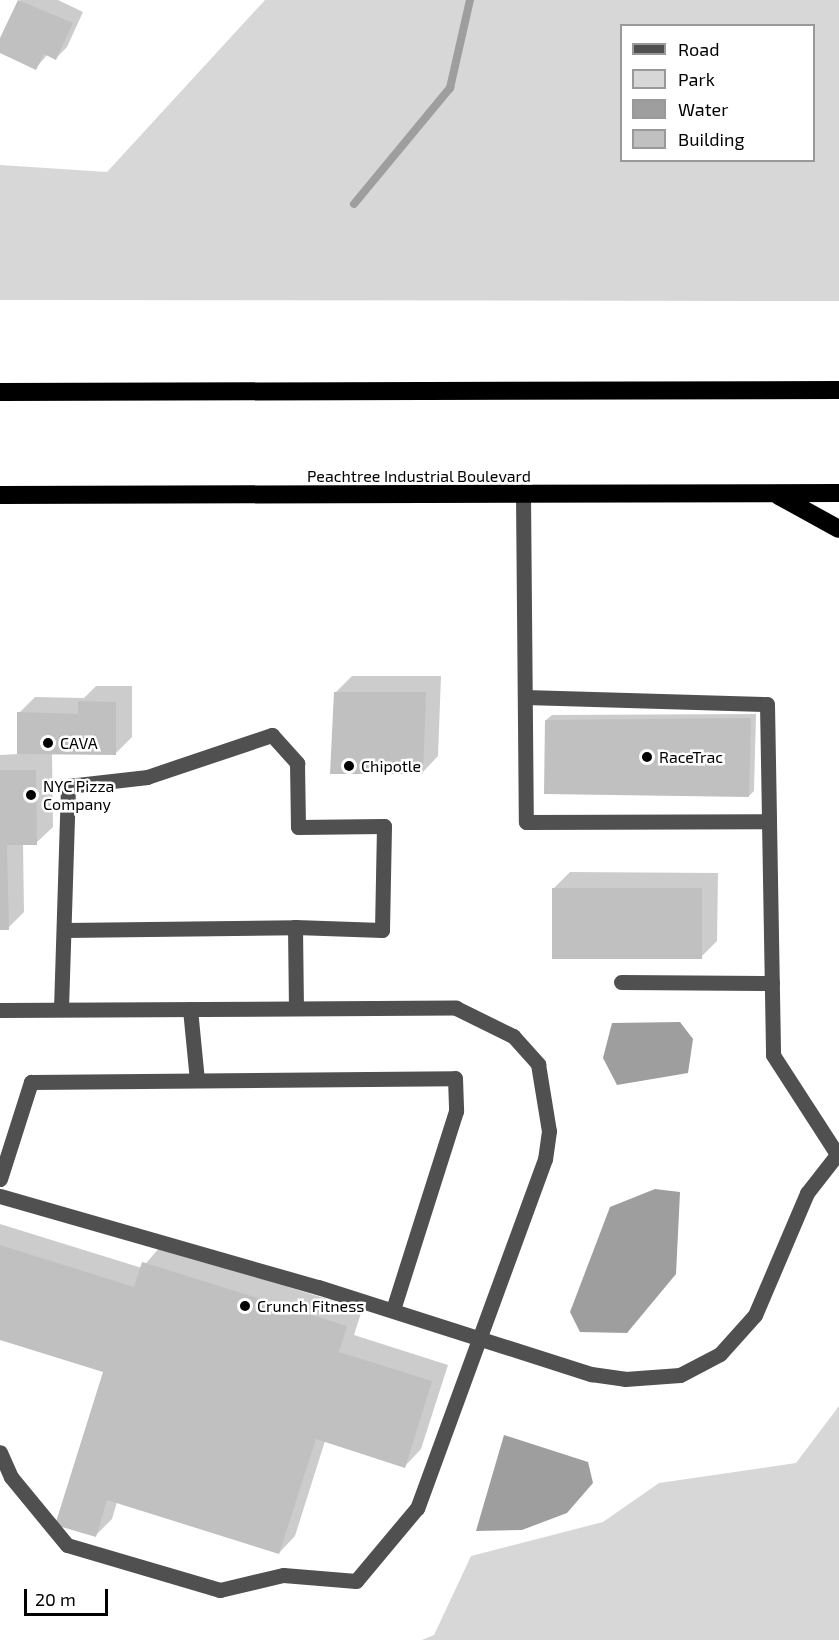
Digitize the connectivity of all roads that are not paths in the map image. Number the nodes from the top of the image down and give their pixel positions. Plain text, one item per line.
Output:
1 (839, 390) edge
2 (0, 392) edge
3 (839, 493) edge
4 (774, 494) junction
5 (0, 495) edge
6 (523, 495) junction
7 (839, 529) edge
8 (525, 697) junction
9 (769, 822) junction
10 (295, 927) junction
11 (64, 930) junction
12 (621, 982) dead end
13 (772, 983) junction
14 (297, 1008) junction
15 (61, 1009) junction
16 (190, 1009) junction
17 (0, 1010) edge
18 (196, 1080) junction
19 (838, 1153) edge
20 (0, 1179) edge
21 (0, 1196) edge
22 (393, 1310) junction
23 (477, 1335) junction
24 (0, 1452) edge

1 - 2 highway
3 - 4 highway, Peachtree Industrial Boulevard
4 - 6 highway, Peachtree Industrial Boulevard
4 - 7 highway
5 - 6 highway, Peachtree Industrial Boulevard
6 - 8 lane
8 - 9 lane
8 - 9 lane
9 - 13 lane
10 - 11 lane
10 - 11 lane
10 - 14 lane
11 - 15 lane
12 - 13 lane
13 - 19 lane
14 - 16 lane
14 - 23 lane
15 - 16 lane
15 - 17 lane
16 - 18 lane
18 - 20 lane
18 - 22 lane
19 - 23 lane
21 - 22 lane
22 - 23 lane
23 - 24 lane

